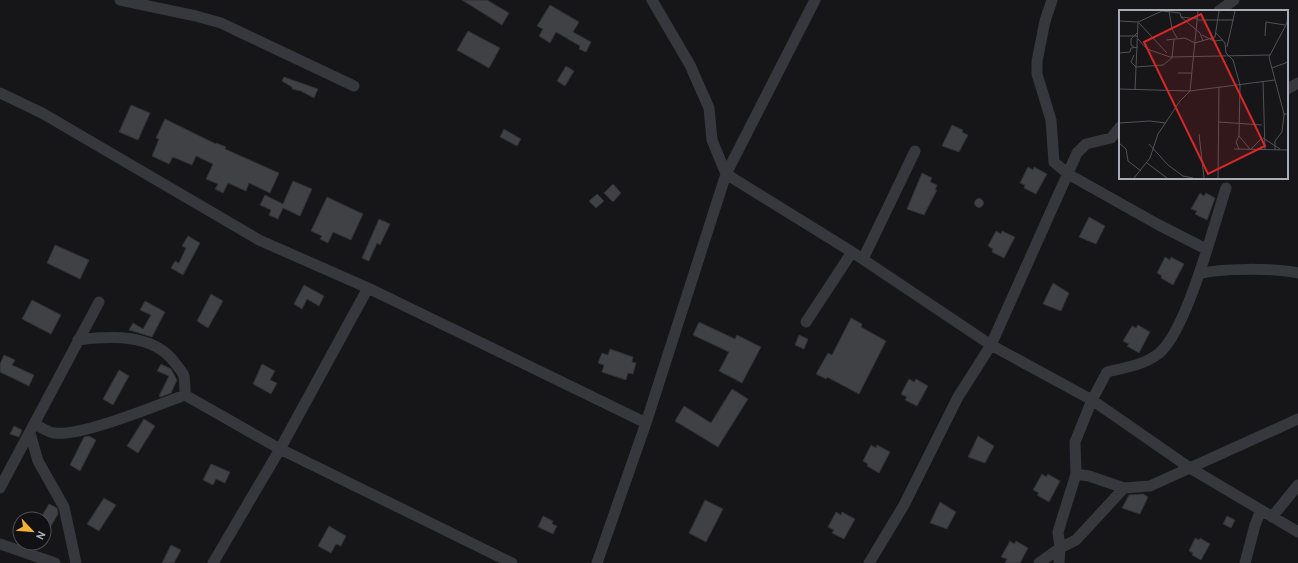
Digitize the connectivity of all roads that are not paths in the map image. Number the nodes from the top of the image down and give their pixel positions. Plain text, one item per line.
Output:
1 (120, 0) edge
2 (652, 0) edge
3 (814, 0) edge
4 (1052, 0) edge
5 (1234, 0) edge
6 (1220, 10) edge
7 (1298, 83) edge
8 (354, 86) dead end
9 (1288, 88) edge
10 (0, 93) edge
11 (1115, 138) edge
12 (915, 151) dead end
13 (726, 174) junction
14 (1068, 174) junction
15 (1226, 188) dead end
16 (1206, 249) junction
17 (852, 252) junction
18 (863, 259) junction
19 (1298, 273) edge
20 (1199, 274) junction
21 (368, 288) junction
22 (99, 302) dead end
23 (806, 322) dead end
24 (78, 340) junction
25 (991, 345) junction
26 (185, 395) junction
27 (1092, 400) junction
28 (1298, 418) edge
29 (646, 423) junction
30 (32, 428) junction
31 (280, 449) junction
32 (1190, 468) junction
33 (1076, 474) junction
34 (1298, 485) edge
35 (0, 488) edge
36 (1124, 488) junction
37 (1261, 510) junction
38 (1272, 517) junction
39 (1298, 532) edge
40 (0, 544) edge
41 (1060, 548) junction
42 (55, 563) edge
43 (76, 563) edge
44 (214, 563) edge
45 (512, 563) edge
46 (597, 563) edge
47 (869, 563) edge
48 (1039, 563) edge
49 (1059, 563) edge
50 (1245, 563) edge

1 - 8 street
2 - 13 street
3 - 13 street
4 - 14 street
5 - 6 street
7 - 9 street
10 - 21 street
11 - 14 street
12 - 18 street
13 - 17 street
13 - 29 street
14 - 16 street
14 - 25 street
15 - 16 street
16 - 20 street
17 - 18 street
17 - 23 street
18 - 25 street
19 - 20 street
20 - 27 street
21 - 29 street
21 - 31 street
22 - 24 street
24 - 26 street
24 - 30 street
25 - 27 street
25 - 47 street
26 - 30 street
26 - 31 street
27 - 32 street
27 - 33 street
28 - 32 street
29 - 46 street
30 - 35 street
30 - 43 street
31 - 44 street
31 - 45 street
32 - 36 street
32 - 37 street
33 - 36 street
33 - 41 street
34 - 38 street
36 - 41 street
37 - 38 street
37 - 50 street
38 - 39 street
40 - 42 street
41 - 48 street
41 - 49 street

